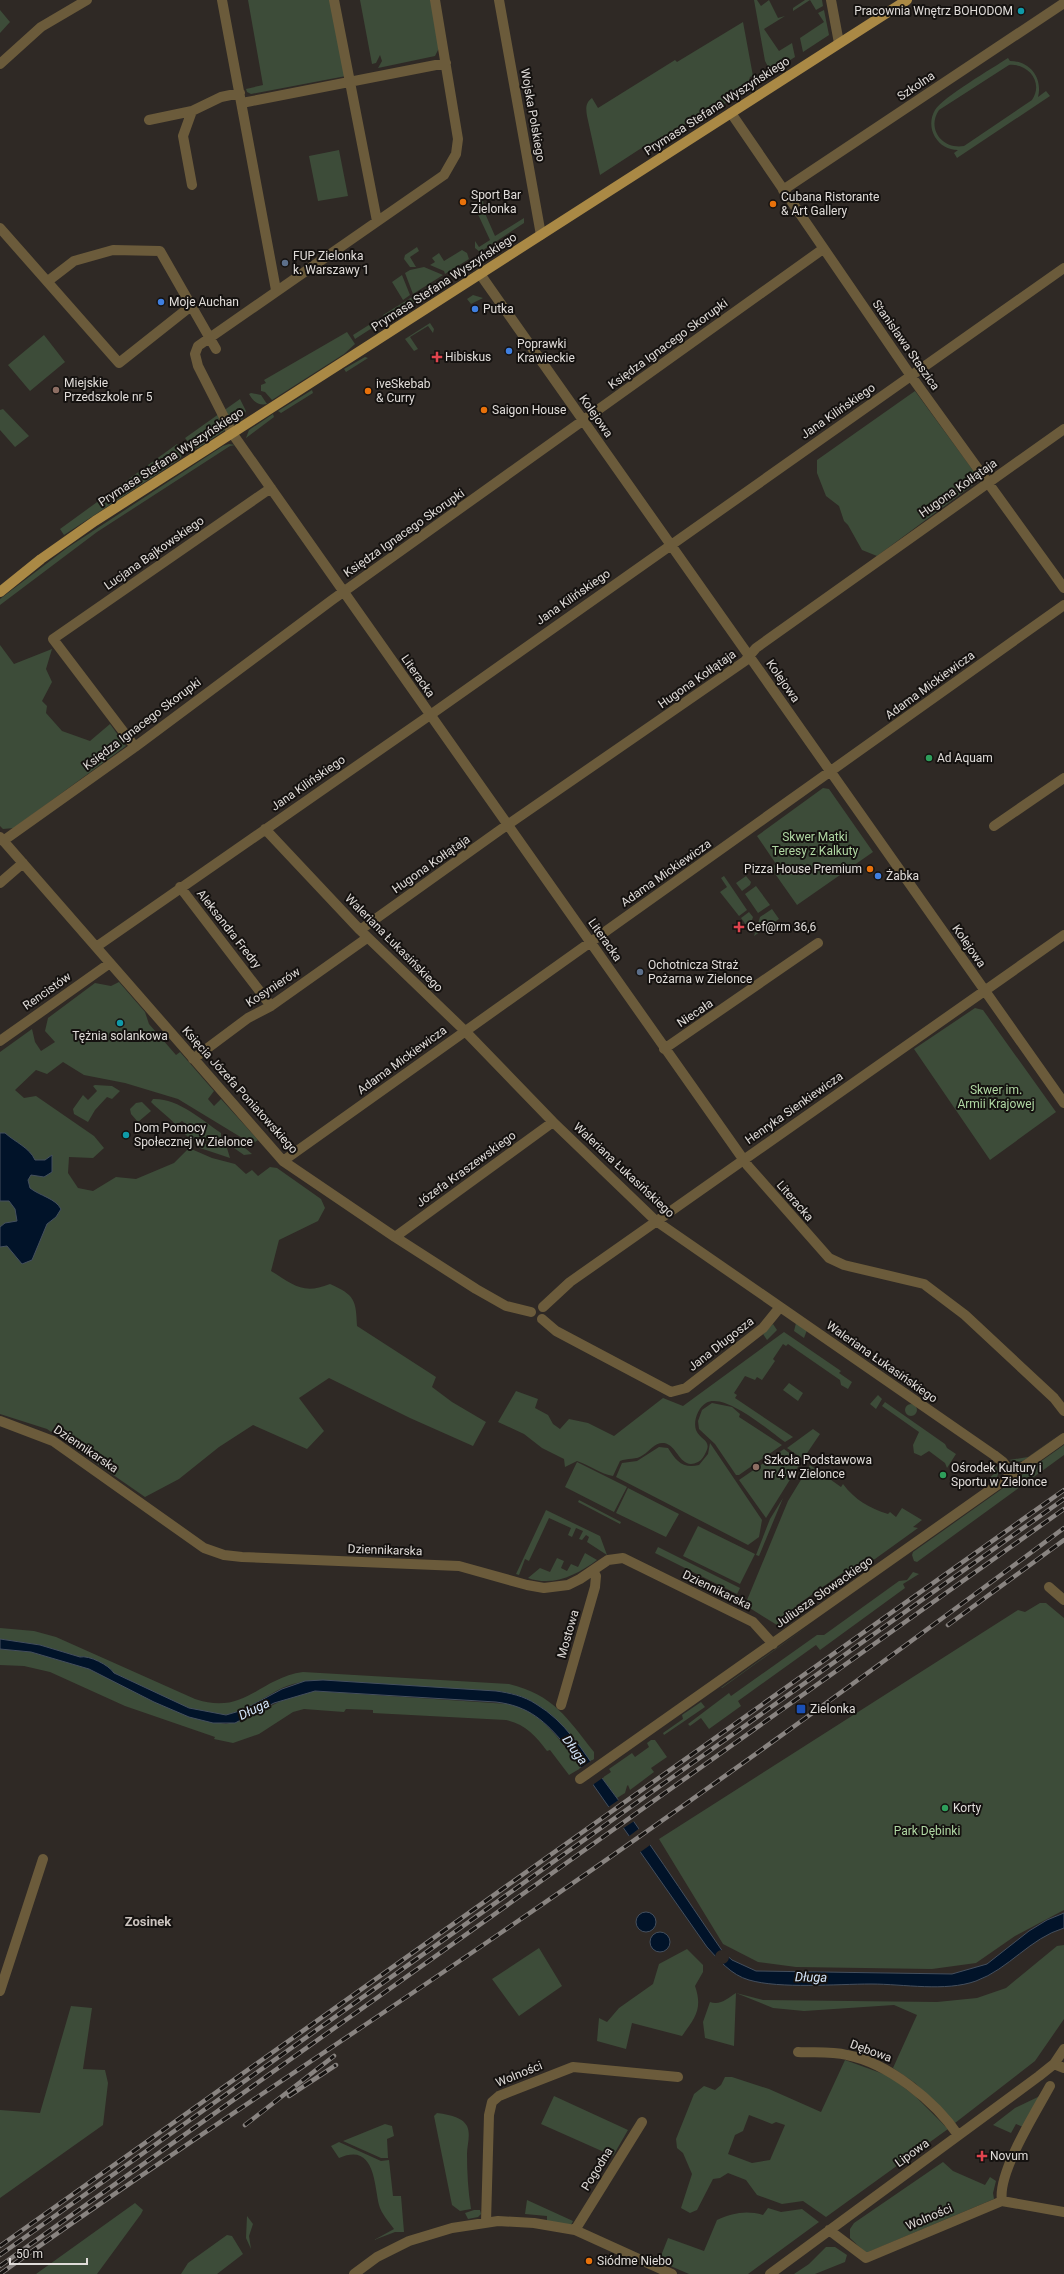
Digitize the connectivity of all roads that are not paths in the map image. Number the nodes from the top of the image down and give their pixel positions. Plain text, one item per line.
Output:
1 (87, 0) edge
2 (222, 0) edge
3 (334, 0) edge
4 (435, 0) edge
5 (499, 0) edge
6 (831, 0) edge
7 (907, 0) edge
8 (1064, 3) edge
9 (839, 43) junction
10 (446, 62) junction
11 (0, 64) edge
12 (349, 80) junction
13 (241, 98) junction
14 (192, 111) junction
15 (731, 113) junction
16 (149, 120) dead end
17 (192, 185) dead end
18 (783, 190) junction
19 (376, 221) junction
20 (0, 228) edge
21 (541, 235) junction
22 (822, 249) junction
23 (1064, 268) edge
24 (480, 274) junction
25 (48, 281) junction
26 (276, 290) junction
27 (191, 306) junction
28 (209, 337) junction
29 (216, 349) dead end
30 (911, 376) junction
31 (583, 421) junction
32 (1064, 429) edge
33 (232, 433) junction
34 (989, 483) junction
35 (271, 488) junction
36 (670, 544) junction
37 (1064, 588) edge
38 (0, 592) edge
39 (344, 592) junction
40 (1064, 605) edge
41 (749, 656) junction
42 (430, 715) junction
43 (135, 747) junction
44 (831, 772) junction
45 (1064, 778) edge
46 (508, 825) junction
47 (994, 826) dead end
48 (265, 828) junction
49 (2, 839) edge
50 (22, 863) junction
51 (0, 883) edge
52 (180, 887) junction
53 (360, 930) junction
54 (1064, 935) edge
55 (368, 938) junction
56 (591, 941) junction
57 (818, 943) dead end
58 (96, 947) junction
59 (110, 963) junction
60 (985, 991) junction
61 (272, 1006) junction
62 (465, 1031) junction
63 (0, 1041) edge
64 (664, 1049) junction
65 (193, 1058) junction
66 (1064, 1103) edge
67 (553, 1122) junction
68 (743, 1159) junction
69 (283, 1161) junction
70 (656, 1221) junction
71 (395, 1237) junction
72 (543, 1307) junction
73 (780, 1307) junction
74 (531, 1312) junction
75 (542, 1320) junction
76 (1064, 1411) edge
77 (0, 1421) edge
78 (1064, 1438) edge
79 (1012, 1474) junction
80 (593, 1570) junction
81 (1050, 1587) dead end
82 (1064, 1600) edge
83 (773, 1644) junction
84 (561, 1705) dead end
85 (580, 1779) dead end
86 (43, 1859) dead end
87 (0, 1991) edge
88 (1064, 2050) edge
89 (798, 2052) dead end
90 (1054, 2064) junction
91 (1064, 2068) edge
92 (678, 2077) dead end
93 (1050, 2086) dead end
94 (642, 2122) dead end
95 (958, 2135) junction
96 (1002, 2201) junction
97 (1064, 2212) edge
98 (486, 2222) junction
99 (575, 2230) junction
100 (829, 2230) junction
101 (354, 2274) edge
102 (672, 2274) edge
103 (770, 2274) edge

1 - 11 street
2 - 13 street
3 - 12 street
4 - 10 street
5 - 21 street, Wojska Polskiego
6 - 9 street
7 - 9 main road, Prymasa Stefana Wyszyńskiego
8 - 18 street, Szkolna
9 - 15 main road, Prymasa Stefana Wyszyńskiego
10 - 12 street
10 - 19 street
12 - 13 street
12 - 19 street
13 - 14 street
13 - 26 street
14 - 16 street
14 - 17 street
15 - 18 street, Stanisława Staszica
15 - 21 main road, Prymasa Stefana Wyszyńskiego
18 - 22 street, Stanisława Staszica
19 - 26 street
20 - 25 street
21 - 24 main road, Prymasa Stefana Wyszyńskiego
22 - 30 street, Stanisława Staszica
22 - 31 street, Księdza Ignacego Skorupki
23 - 30 street, Jana Kilińskiego
24 - 31 street, Kolejowa
24 - 33 main road, Prymasa Stefana Wyszyńskiego
25 - 27 street
25 - 27 street
26 - 28 street
27 - 28 street
28 - 29 street
28 - 33 street, Literacka
30 - 34 street, Stanisława Staszica
30 - 36 street, Jana Kilińskiego
31 - 36 street, Kolejowa
31 - 39 street, Księdza Ignacego Skorupki
32 - 34 street, Hugona Kołłątaja
33 - 35 street, Literacka
33 - 38 main road, Prymasa Stefana Wyszyńskiego
34 - 37 street, Stanisława Staszica
34 - 41 street, Hugona Kołłątaja
35 - 39 street, Literacka
35 - 43 street, Lucjana Bajkowskiego
36 - 41 street, Kolejowa
36 - 42 street, Jana Kilińskiego
39 - 42 street, Literacka
39 - 43 street, Księdza Ignacego Skorupki
40 - 44 street, Adama Mickiewicza
41 - 44 street, Kolejowa
41 - 46 street, Hugona Kołłątaja
42 - 46 street, Literacka
42 - 48 street, Jana Kilińskiego
43 - 49 street, Księdza Ignacego Skorupki
44 - 56 street, Adama Mickiewicza
44 - 60 street, Kolejowa
45 - 47 street
46 - 53 street, Hugona Kołłątaja
46 - 56 street, Literacka
48 - 52 street, Jana Kilińskiego
48 - 53 street, Waleriana Łukasińskiego
49 - 50 street, Księcia Józefa Poniatowskiego
50 - 51 street
50 - 58 street, Księcia Józefa Poniatowskiego
52 - 58 street, Jana Kilińskiego
52 - 61 street, Aleksandra Fredry
53 - 55 street, Waleriana Łukasińskiego
54 - 60 street, Henryka Sienkiewicza
55 - 61 street, Kosynierów
55 - 62 street, Waleriana Łukasińskiego
56 - 62 street, Adama Mickiewicza
56 - 64 street, Literacka
57 - 64 street, Niecała
58 - 59 street, Księcia Józefa Poniatowskiego
59 - 63 street, Rencistów
59 - 65 street, Księcia Józefa Poniatowskiego
60 - 66 street, Kolejowa
60 - 68 street, Henryka Sienkiewicza
61 - 65 street, Kosynierów
62 - 67 street, Waleriana Łukasińskiego
62 - 69 street, Adama Mickiewicza
64 - 68 street, Literacka
65 - 69 street, Księcia Józefa Poniatowskiego
67 - 70 street, Waleriana Łukasińskiego
67 - 71 street, Józefa Kraszewskiego
68 - 70 street, Henryka Sienkiewicza
68 - 76 street, Literacka
69 - 71 street, Księcia Józefa Poniatowskiego
70 - 72 street, Henryka Sienkiewicza
70 - 73 street, Waleriana Łukasińskiego
71 - 74 street, Księcia Józefa Poniatowskiego
72 - 74 street
72 - 75 street
73 - 75 street, Jana Długosza
73 - 79 street, Waleriana Łukasińskiego
74 - 75 street
77 - 80 street, Dziennikarska
78 - 79 street, Juliusza Słowackiego
79 - 83 street, Juliusza Słowackiego
80 - 83 street, Dziennikarska
80 - 84 street, Mostowa
81 - 82 street
83 - 85 street, Juliusza Słowackiego
86 - 87 street
88 - 90 street, Lipowa
89 - 95 street, Dębowa
90 - 91 street
90 - 95 street, Lipowa
92 - 98 street, Wolności
93 - 96 street
94 - 99 street, Pogodna
95 - 100 street, Lipowa
96 - 97 street
96 - 100 street, Wolności
98 - 99 street
98 - 101 street
99 - 102 street
100 - 103 street, Lipowa

